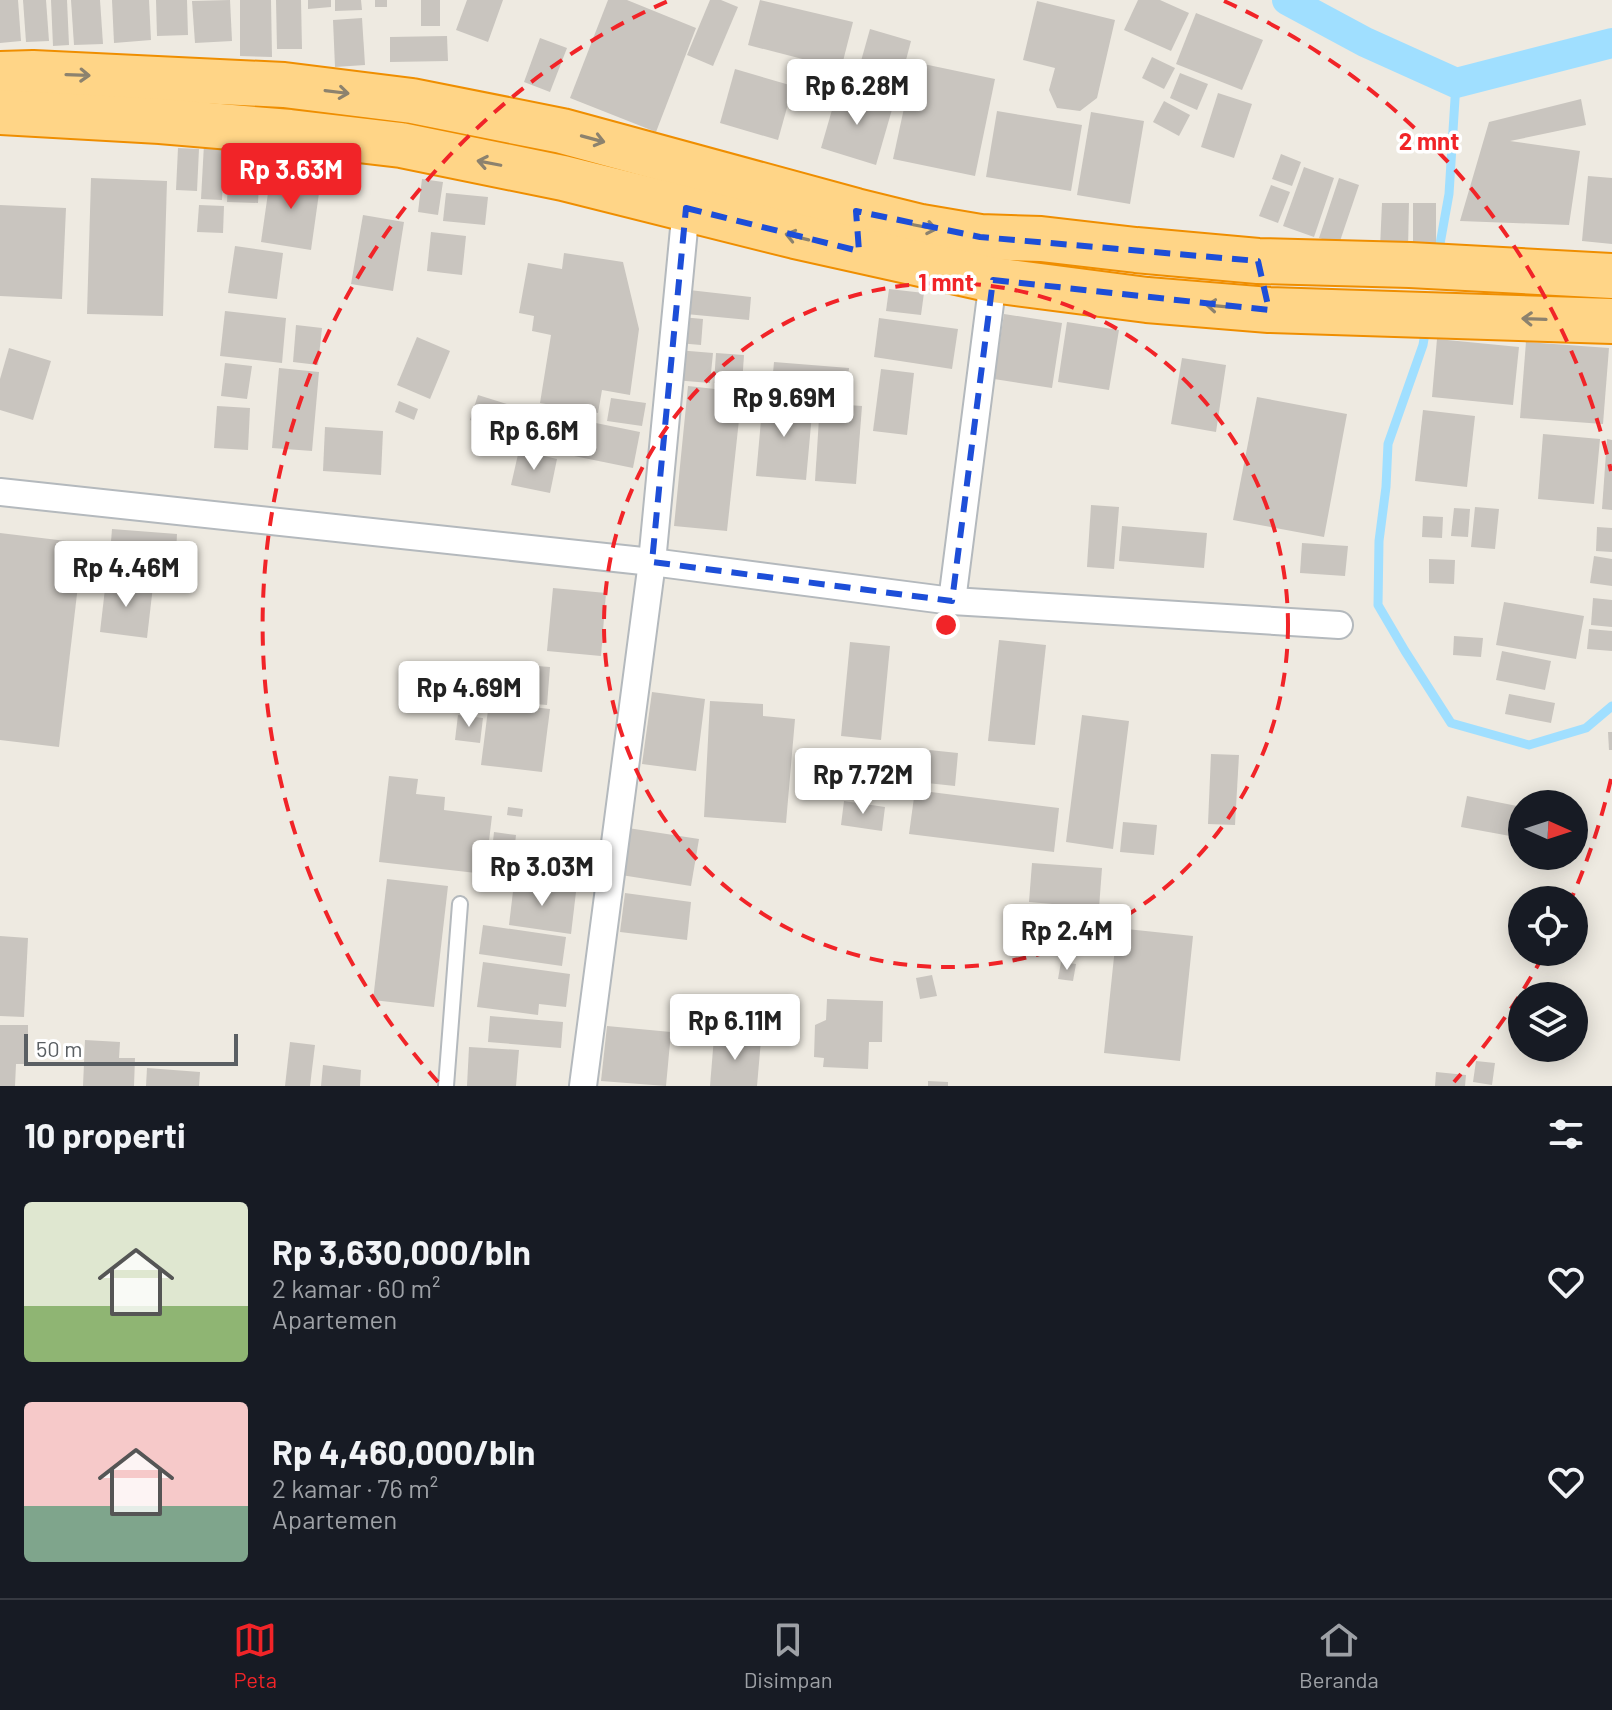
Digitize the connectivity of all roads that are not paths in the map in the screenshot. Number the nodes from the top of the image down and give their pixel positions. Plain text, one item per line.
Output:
1 (0, 74) edge
2 (0, 112) edge
3 (686, 208) junction
4 (857, 231) junction
5 (1258, 261) junction
6 (1612, 276) edge
7 (993, 280) junction
8 (1269, 310) junction
9 (1612, 321) edge
10 (0, 492) edge
11 (652, 562) junction
12 (952, 601) junction
13 (1339, 625) dead end
14 (460, 904) dead end
15 (446, 1086) edge
16 (583, 1086) edge

1 -> 4 highway
3 -> 2 highway
4 -> 3 highway
3 - 11 street
4 -> 5 highway
4 - 7 highway
5 - 6 highway
5 - 8 highway
8 -> 7 highway
7 - 12 street
9 -> 8 highway
10 - 11 street
11 - 12 street
11 - 16 street
12 - 13 street
14 - 15 lane

